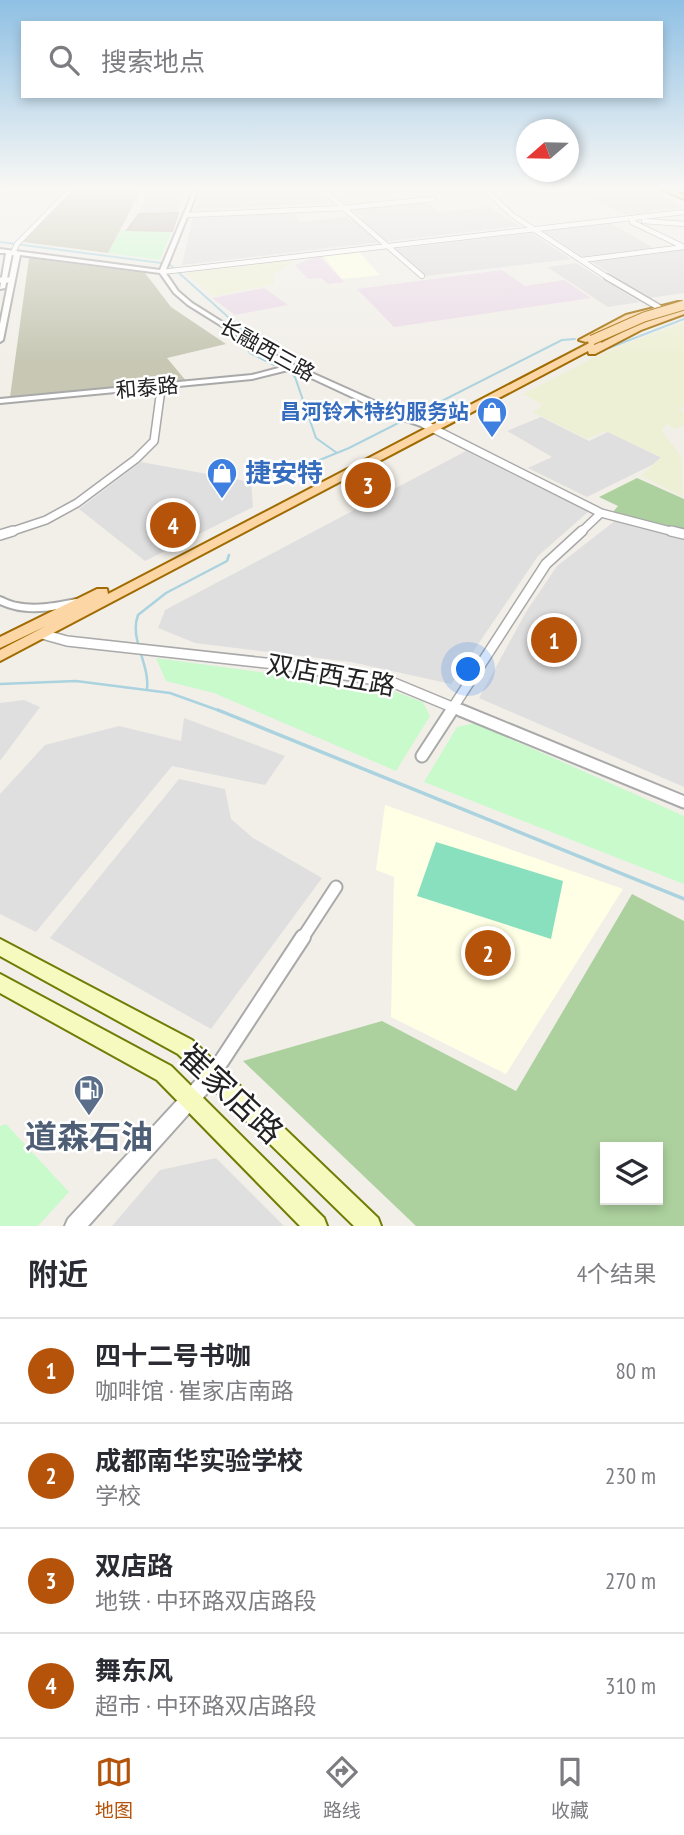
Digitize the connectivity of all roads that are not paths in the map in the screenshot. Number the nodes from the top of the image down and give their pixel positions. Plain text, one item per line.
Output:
1 (16, 247) edge
2 (172, 247) edge
3 (377, 247) edge
4 (388, 247) edge
5 (561, 247) edge
6 (682, 247) edge
7 (0, 251) edge
8 (13, 253) junction
9 (582, 260) junction
10 (164, 266) junction
11 (422, 276) dead end
12 (5, 280) edge
13 (0, 299) edge
14 (684, 307) edge
15 (658, 308) junction
16 (673, 314) junction
17 (2, 317) edge
18 (0, 340) edge
19 (566, 356) junction
20 (293, 366) junction
21 (161, 387) junction
22 (0, 401) edge
23 (430, 426) junction
24 (601, 513) junction
25 (684, 534) edge
26 (0, 535) edge
27 (0, 600) edge
28 (85, 600) junction
29 (42, 634) junction
30 (0, 643) edge
31 (0, 656) edge
32 (455, 706) junction
33 (422, 756) dead end
34 (684, 802) edge
35 (336, 887) dead end
36 (0, 947) edge
37 (0, 983) edge
38 (213, 1074) junction
39 (191, 1100) junction
40 (75, 1226) edge
41 (316, 1226) edge
42 (370, 1226) edge

1 - 8 street
2 - 10 street
3 - 10 street
4 - 11 street
5 - 9 street
6 - 9 street
7 - 8 street
8 - 10 street
8 - 12 street
9 - 15 street
10 - 20 street, 长融西三路
12 - 13 street
12 - 17 street
14 - 15 main road
14 - 16 main road
14 - 19 main road, bridge
15 - 16 street
15 - 19 main road
16 - 19 main road
17 - 18 street
19 - 23 main road
20 - 21 street, 和泰路
20 - 23 street, 长融西三路
21 - 22 street, 和泰路
21 - 26 street
23 - 24 street
23 - 28 main road
23 - 29 main road
24 - 25 street
24 - 32 street
27 - 28 street
28 - 30 main road
29 - 31 main road
29 - 32 street, 双店西五路
32 - 33 street
32 - 34 street, 双店西五路
35 - 38 street
36 - 38 main road, 崔家店路
37 - 39 main road, 崔家店路
38 - 39 street
38 - 42 main road, 崔家店路
39 - 40 street
39 - 41 main road, 崔家店路

